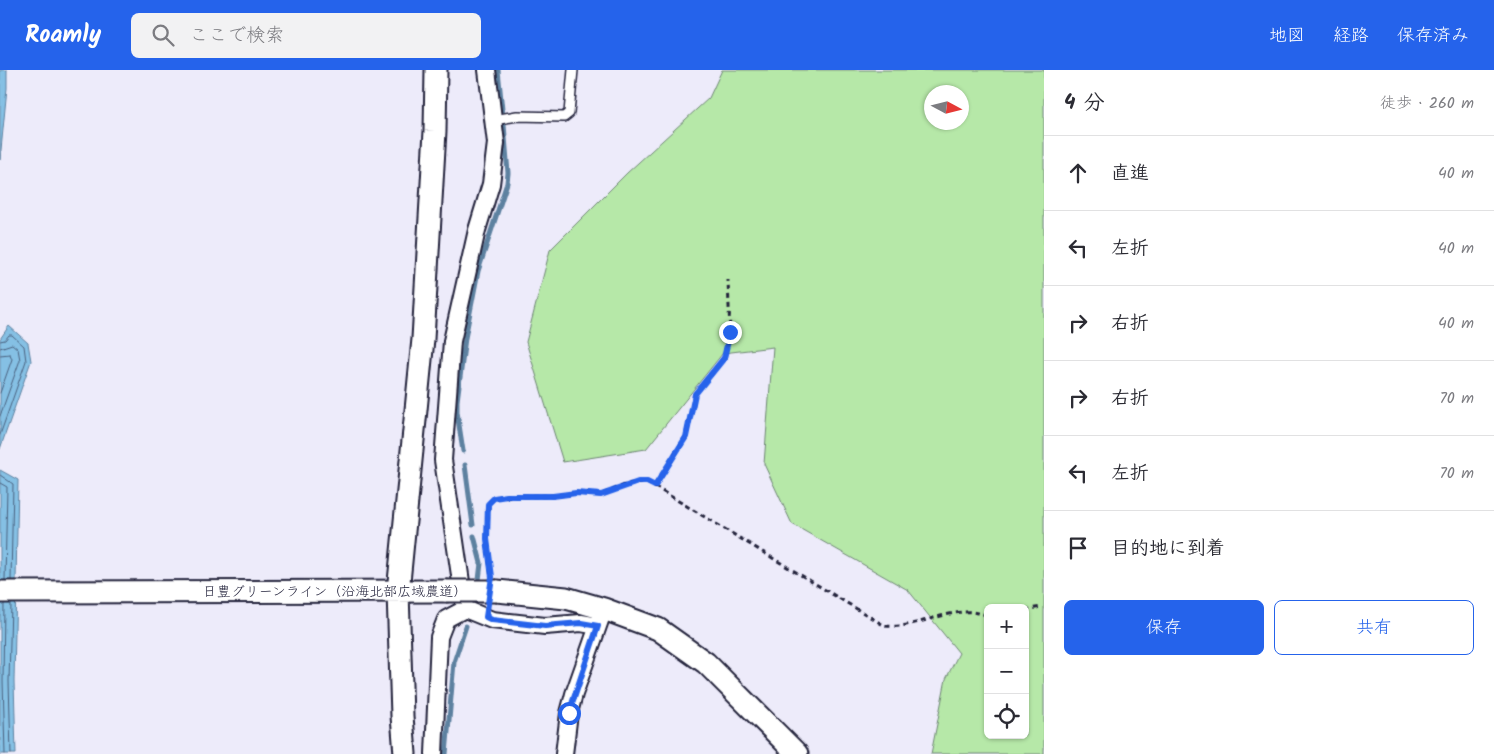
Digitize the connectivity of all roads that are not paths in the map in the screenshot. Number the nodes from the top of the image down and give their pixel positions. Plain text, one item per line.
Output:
1 (436, 70) edge
2 (488, 70) edge
3 (573, 70) edge
4 (494, 120) junction
5 (0, 592) edge
6 (398, 592) junction
7 (465, 609) junction
8 (601, 617) junction
9 (406, 754) edge
10 (434, 754) edge
11 (564, 754) edge
12 (797, 754) edge

1 - 6 street
2 - 4 street
3 - 4 lane
4 - 7 street
5 - 6 street, 日豊グリーンライン（沿海北部広域農道）
6 - 8 street, 日豊グリーンライン（沿海北部広域農道）, bridge
6 - 9 street
7 - 8 street
7 - 10 street
8 - 11 street
8 - 12 street, 日豊グリーンライン（沿海北部広域農道）

